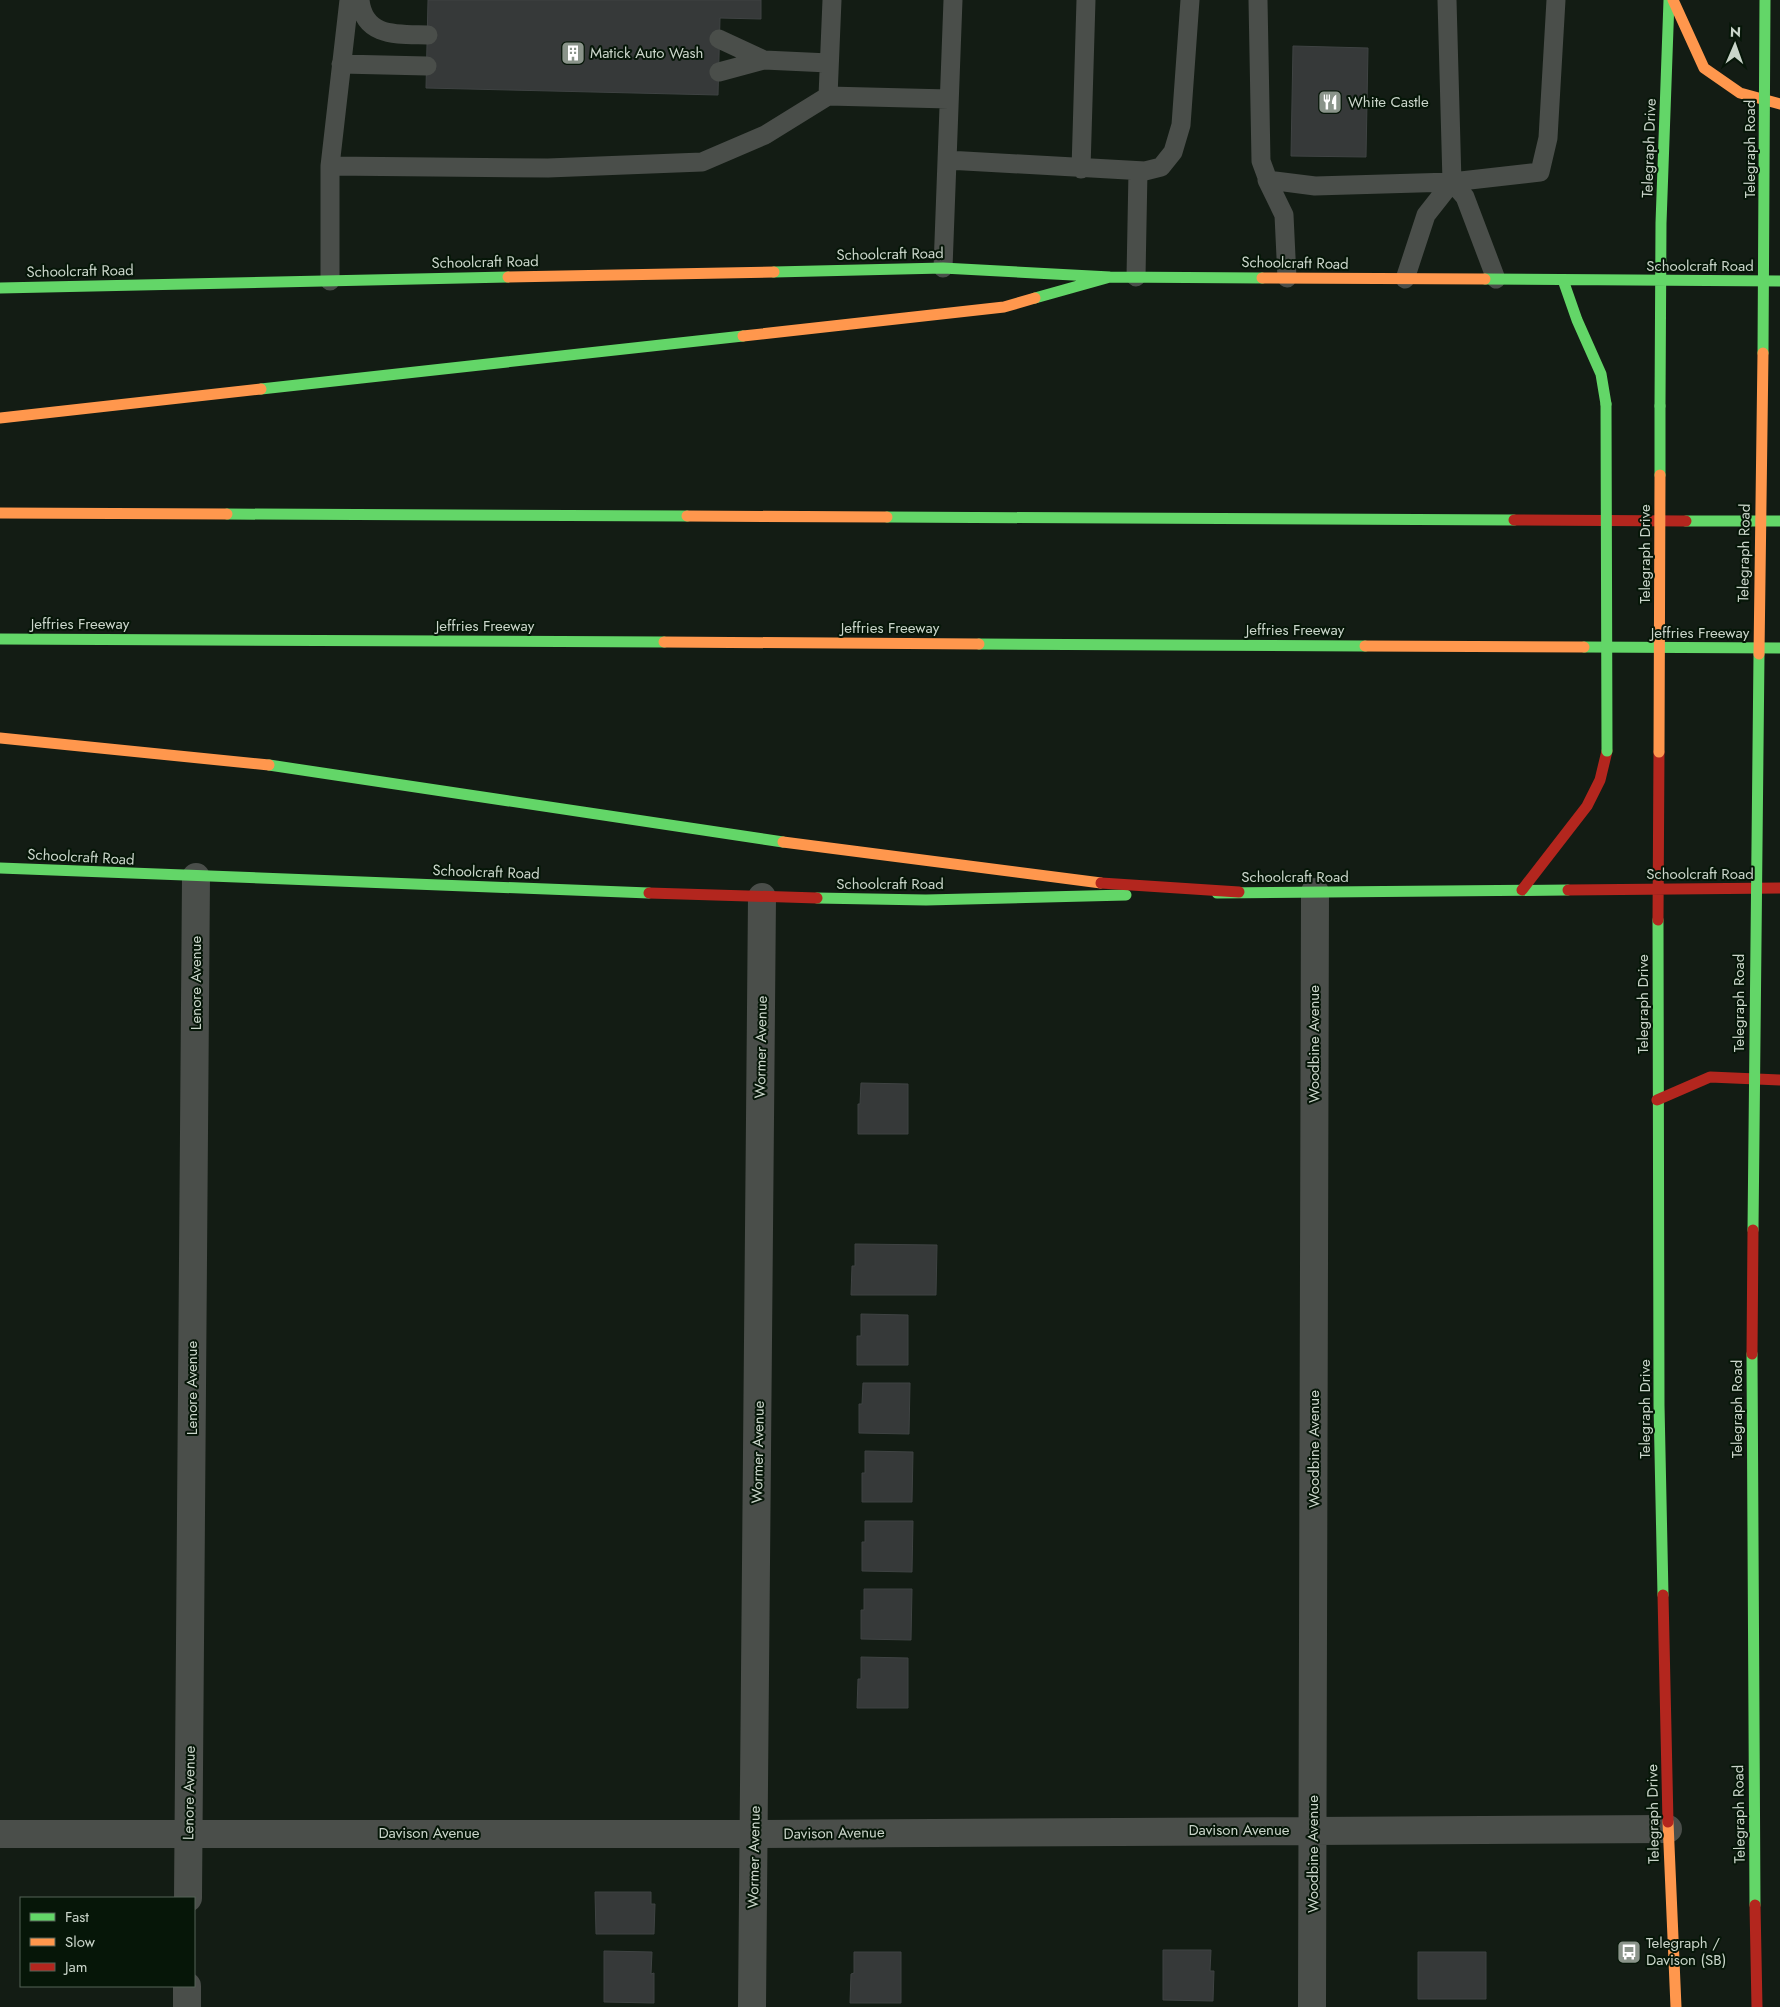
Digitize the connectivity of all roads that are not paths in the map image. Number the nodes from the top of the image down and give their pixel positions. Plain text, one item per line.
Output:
1 (349, 0) edge
2 (360, 0) edge
3 (832, 0) edge
4 (953, 0) edge
5 (1086, 0) edge
6 (1190, 0) edge
7 (1258, 0) edge
8 (1447, 0) edge
9 (1556, 0) edge
10 (1669, 0) edge
11 (1673, 0) edge
12 (1765, 0) edge
13 (428, 35) dead end
14 (719, 39) dead end
15 (764, 60) junction
16 (829, 62) junction
17 (341, 64) junction
18 (427, 66) dead end
19 (719, 72) dead end
20 (828, 96) junction
21 (949, 99) junction
22 (1780, 104) edge
23 (947, 160) junction
24 (330, 166) junction
25 (1081, 169) junction
26 (1138, 171) junction
27 (1267, 180) junction
28 (1452, 182) junction
29 (943, 268) junction
30 (1110, 277) junction
31 (1136, 277) junction
32 (1287, 278) junction
33 (1405, 279) junction
34 (1496, 280) junction
35 (1563, 280) junction
36 (1662, 280) junction
37 (330, 281) junction
38 (1780, 281) edge
39 (0, 288) edge
40 (0, 418) edge
41 (0, 513) edge
42 (1780, 521) edge
43 (0, 639) edge
44 (1780, 648) edge
45 (0, 738) edge
46 (0, 868) edge
47 (196, 877) junction
48 (1780, 888) edge
49 (1658, 889) junction
50 (1522, 890) junction
51 (1239, 892) junction
52 (1315, 892) junction
53 (762, 897) junction
54 (1780, 1080) edge
55 (1657, 1100) junction
56 (1312, 1829) junction
57 (1668, 1829) junction
58 (0, 1834) edge
59 (188, 1834) junction
60 (754, 1834) junction
61 (188, 1897) edge
62 (187, 1987) edge
63 (187, 2007) edge
64 (752, 2007) edge
65 (1312, 2007) edge
66 (1676, 2007) edge
67 (1757, 2007) edge

1 - 17 lane
2 - 13 lane
3 - 16 lane
4 - 21 lane
5 - 25 lane
6 - 26 lane
7 - 27 lane
8 - 28 lane
9 - 28 lane
10 - 36 main road, Telegraph Drive
11 - 22 main road
12 - 67 main road, Telegraph Road, bridge
14 - 15 lane
15 - 16 lane
15 - 19 lane
16 - 20 lane
17 - 18 lane
17 - 24 lane
20 - 21 lane
20 - 24 lane
21 - 23 lane
23 - 25 lane
23 - 29 lane
24 - 37 lane
25 - 26 lane
26 - 31 lane
27 - 28 lane
27 - 32 lane
28 - 33 lane
28 - 34 lane
29 - 30 main road, Schoolcraft Road
29 - 37 main road, Schoolcraft Road
30 - 31 main road, Schoolcraft Road
30 - 40 main road
31 - 32 main road, Schoolcraft Road
32 - 33 main road, Schoolcraft Road
33 - 34 main road, Schoolcraft Road
34 - 35 main road, Schoolcraft Road
35 - 36 main road, Schoolcraft Road
35 - 50 main road, bridge
36 - 38 main road, Schoolcraft Road
36 - 49 main road, Telegraph Drive, bridge
37 - 39 main road, Schoolcraft Road
41 - 42 main road
43 - 44 main road, Jeffries Freeway
45 - 51 main road
46 - 47 main road, Schoolcraft Road
47 - 53 main road, Schoolcraft Road
47 - 59 street, Lenore Avenue
48 - 49 main road, Schoolcraft Road
49 - 50 main road, Schoolcraft Road
49 - 55 main road, Telegraph Drive
50 - 52 main road, Schoolcraft Road
51 - 52 main road, Schoolcraft Road
51 - 53 main road, Schoolcraft Road
52 - 56 street, Woodbine Avenue
53 - 60 street, Wormer Avenue
54 - 55 main road
55 - 57 main road, Telegraph Drive
56 - 57 street, Davison Avenue
56 - 60 street, Davison Avenue
56 - 65 street, Woodbine Avenue
57 - 66 main road, Telegraph Drive
58 - 59 street, Davison Avenue
59 - 60 street, Davison Avenue
59 - 61 street, Lenore Avenue
60 - 64 street, Wormer Avenue
62 - 63 street

